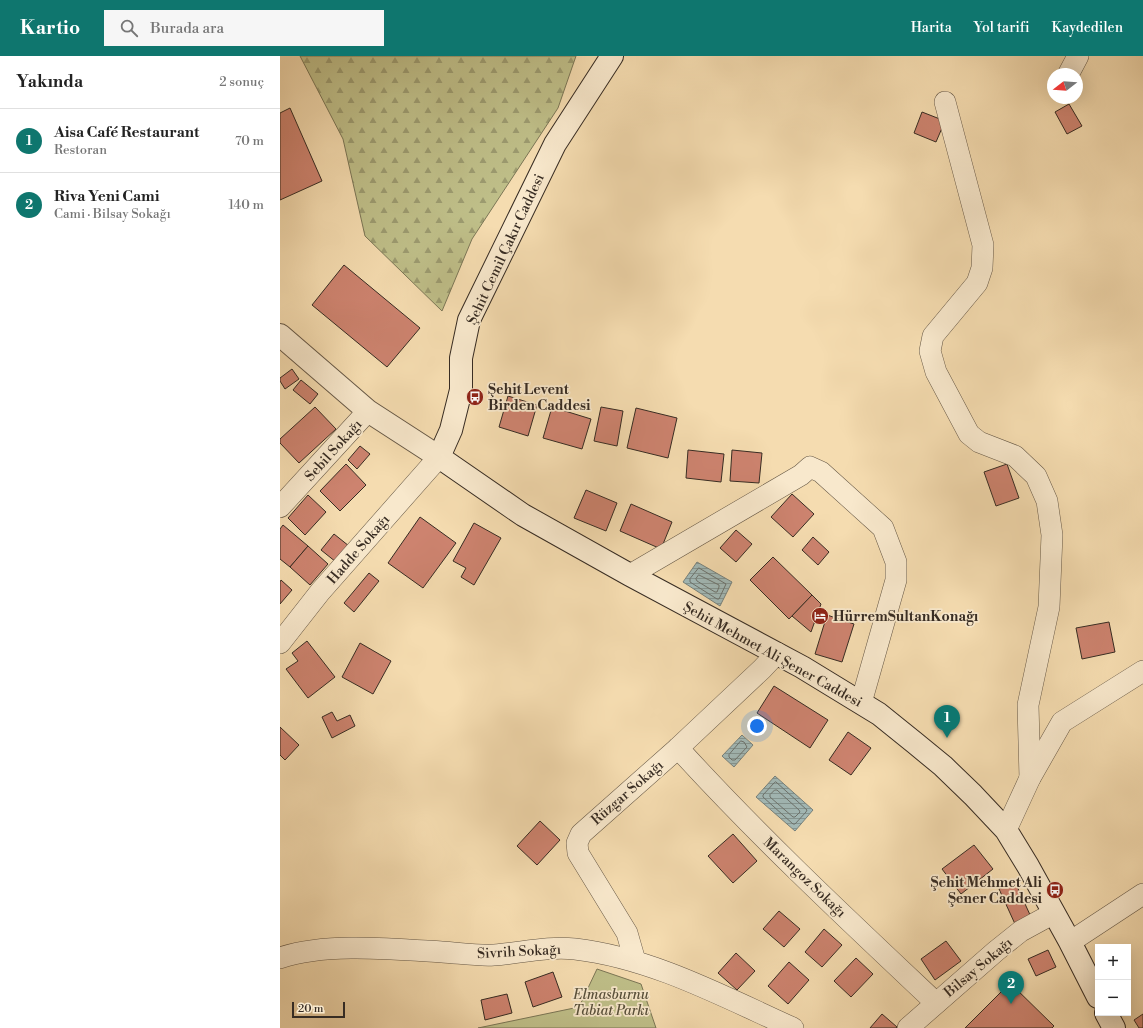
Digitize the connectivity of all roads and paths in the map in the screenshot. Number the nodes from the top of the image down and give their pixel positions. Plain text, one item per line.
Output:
1 (612, 56) edge
2 (945, 102) dead end
3 (280, 335) edge
4 (368, 411) junction
5 (439, 457) junction
6 (280, 507) edge
7 (630, 575) junction
8 (280, 643) edge
9 (777, 653) junction
10 (1143, 671) edge
11 (861, 703) junction
12 (678, 748) junction
13 (1030, 778) junction
14 (1006, 830) junction
15 (1143, 894) edge
16 (1054, 913) junction
17 (1070, 942) junction
18 (280, 958) edge
19 (635, 961) junction
20 (1095, 991) edge
21 (936, 1003) junction
22 (1108, 1016) edge
23 (793, 1028) edge
24 (908, 1028) edge
25 (1114, 1028) edge

1 - 5 main road, Şehit Cemil Çakır Caddesi
2 - 13 street
3 - 4 main road, Şehit Mehmet Ali Şener Caddesi
4 - 5 main road, Şehit Mehmet Ali Şener Caddesi
4 - 6 street, Sebil Sokağı
5 - 7 main road, Şehit Mehmet Ali Şener Caddesi
5 - 8 street, Hadde Sokağı
7 - 9 main road, Şehit Mehmet Ali Şener Caddesi
7 - 11 street
9 - 11 main road, Şehit Mehmet Ali Şener Caddesi
9 - 12 street, Rüzgar Sokağı
10 - 13 street
11 - 14 main road, Şehit Mehmet Ali Şener Caddesi
12 - 19 street, Rüzgar Sokağı
12 - 21 street, Marangoz Sokağı
13 - 14 street
14 - 16 main road, Şehit Mehmet Ali Şener Caddesi
15 - 17 street
16 - 17 main road, Şehit Mehmet Ali Şener Caddesi
16 - 21 street, Bilsay Sokağı
17 - 20 main road, Şehit Mehmet Ali Şener Caddesi
18 - 19 street, Sivrih Sokağı
19 - 23 street, Sivrih Sokağı
21 - 24 street, Bilsay Sokağı
22 - 25 main road

